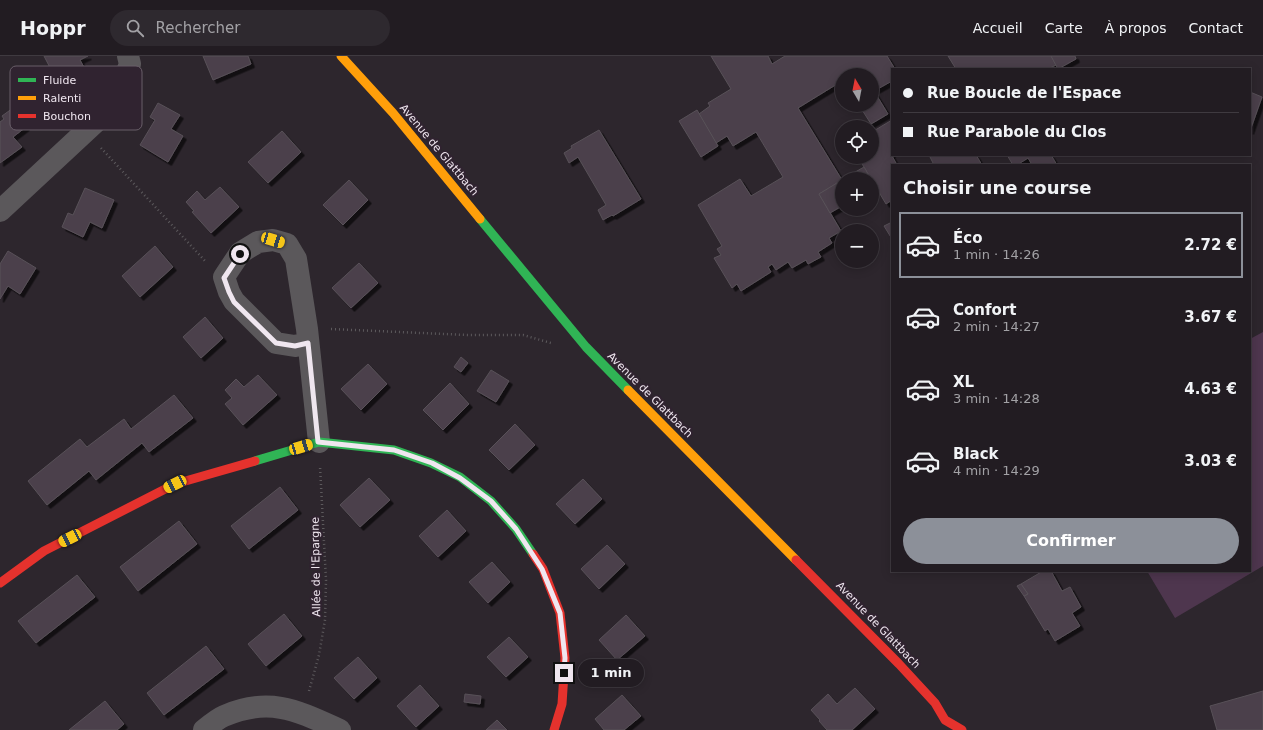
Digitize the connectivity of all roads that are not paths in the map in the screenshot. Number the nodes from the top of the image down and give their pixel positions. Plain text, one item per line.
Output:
1 (128, 56) edge
2 (341, 56) edge
3 (129, 66) edge
4 (88, 130) edge
5 (0, 211) edge
6 (307, 336) junction
7 (318, 442) junction
8 (0, 583) edge
9 (204, 730) edge
10 (340, 730) edge
11 (554, 730) edge
12 (962, 730) edge

1 - 3 street
2 - 12 street, Avenue de Glattbach
4 - 5 street
6 - 6 street
6 - 7 street
7 - 8 street
7 - 11 street
9 - 10 street

